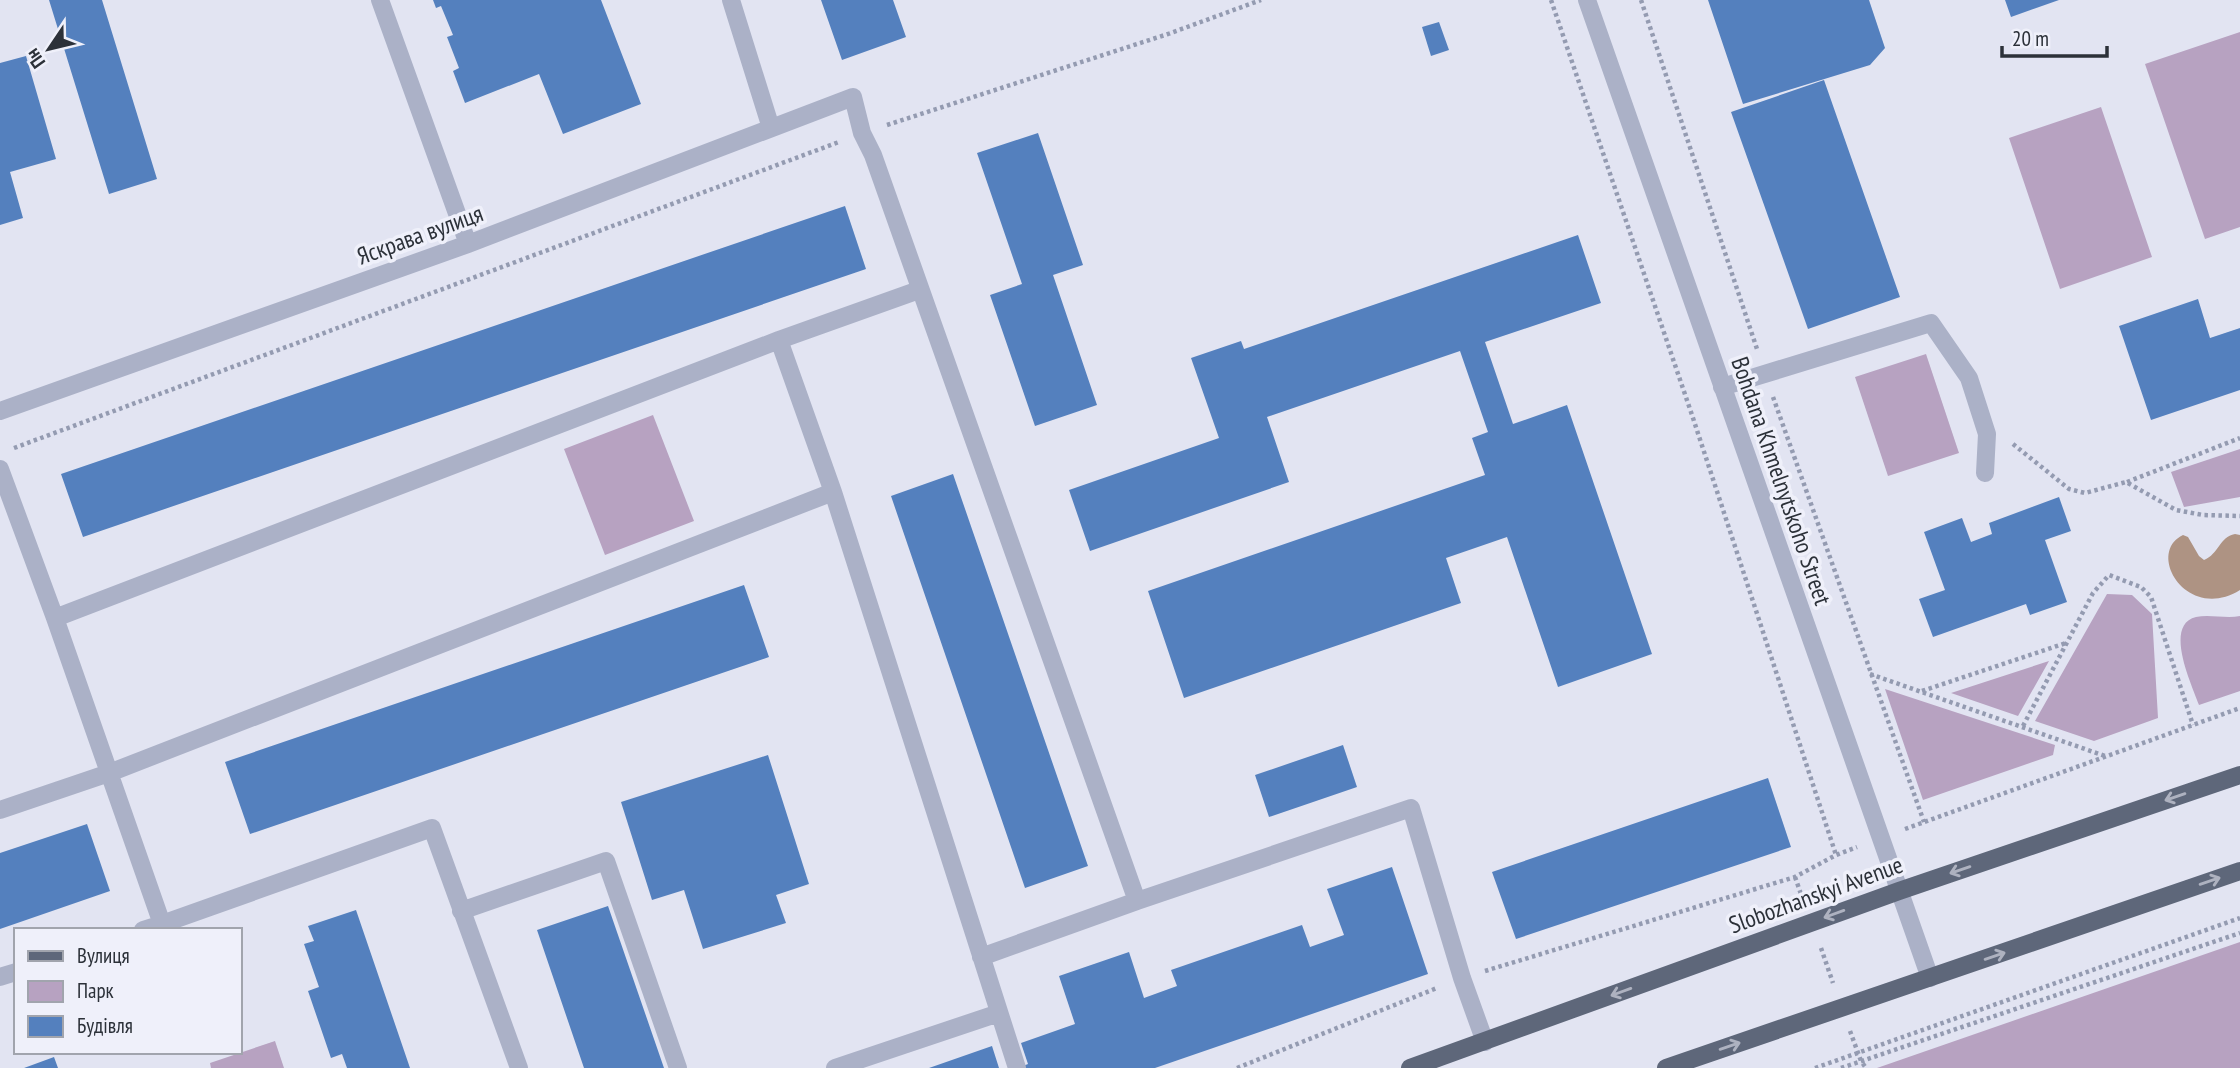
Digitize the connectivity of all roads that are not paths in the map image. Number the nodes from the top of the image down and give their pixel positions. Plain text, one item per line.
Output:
1 (380, 0) edge
2 (731, 0) edge
3 (1587, 0) edge
4 (771, 128) junction
5 (468, 244) junction
6 (919, 290) junction
7 (779, 340) junction
8 (1722, 387) junction
9 (0, 411) edge
10 (0, 470) edge
11 (1985, 473) dead end
12 (833, 492) junction
13 (55, 618) junction
14 (109, 772) junction
15 (2240, 775) edge
16 (0, 810) edge
17 (2240, 871) edge
18 (1899, 891) junction
19 (1137, 901) junction
20 (461, 911) junction
21 (162, 924) junction
22 (149, 928) edge
23 (981, 957) junction
24 (1930, 978) junction
25 (999, 1013) junction
26 (1485, 1042) junction
27 (519, 1068) edge
28 (678, 1068) edge
29 (835, 1068) edge
30 (1017, 1068) edge
31 (1410, 1068) edge
32 (1666, 1068) edge

1 - 5 street
2 - 4 street
3 - 8 street, Bohdana Khmelnytskoho Street
4 - 5 street, Яскрава вулиця
4 - 6 street, Яскрава вулиця
5 - 9 street, Яскрава вулиця
6 - 7 street
6 - 19 street
7 - 12 street
7 - 13 street
8 - 11 street
8 - 18 street, Bohdana Khmelnytskoho Street
10 - 13 street
12 - 14 street
12 - 23 street
13 - 14 street
14 - 16 street
14 - 21 street
15 -> 18 main road, Slobozhanskyi Avenue
24 -> 17 main road
18 - 24 street, Bohdana Khmelnytskoho Street
18 -> 26 main road, Slobozhanskyi Avenue
19 - 23 street
19 - 26 street
20 - 21 street
20 - 27 street
20 - 28 street
21 - 22 street
23 - 25 street
32 -> 24 main road
25 - 29 street
25 - 30 street
26 - 31 main road, Slobozhanskyi Avenue

